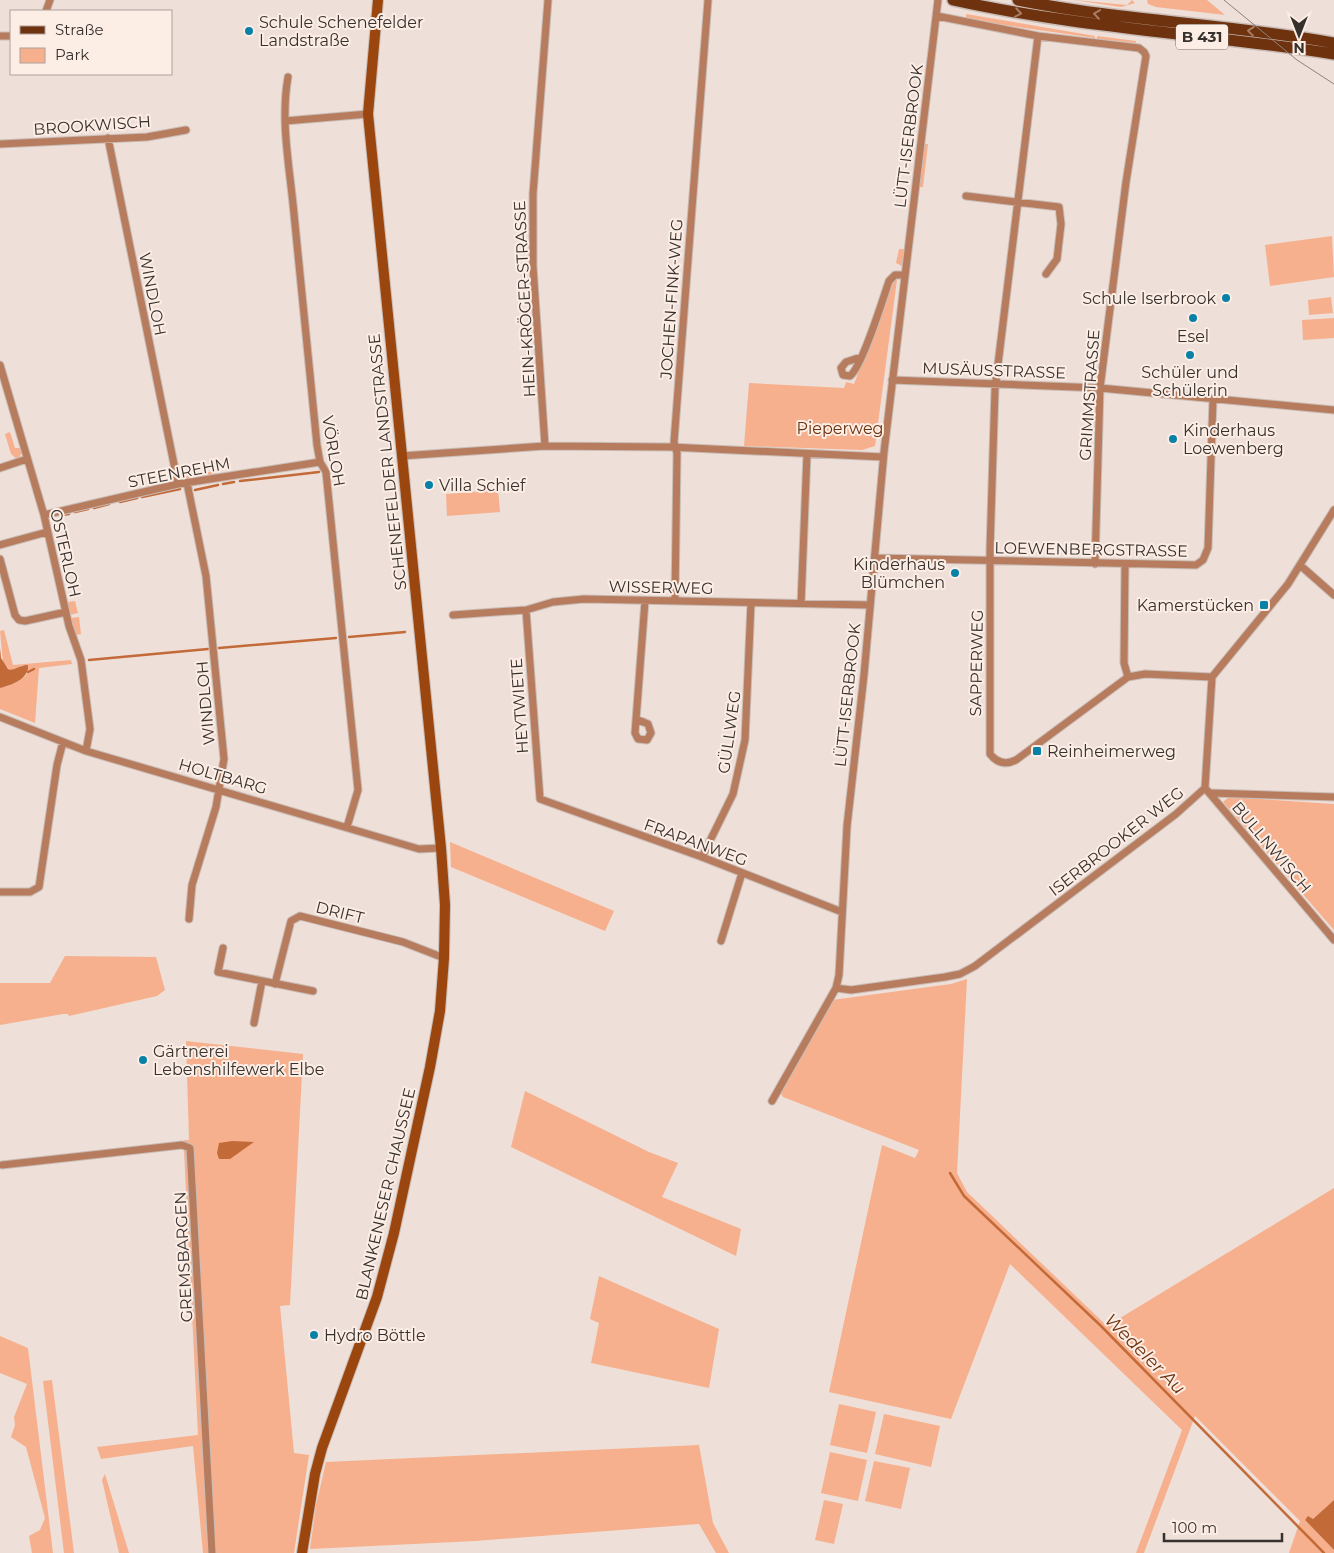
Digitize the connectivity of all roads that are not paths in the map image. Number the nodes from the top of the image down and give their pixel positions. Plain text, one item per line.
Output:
1 (378, 0) edge
2 (548, 0) edge
3 (708, 0) edge
4 (938, 0) edge
5 (953, 0) edge
6 (1018, 0) edge
7 (938, 16) junction
8 (1038, 36) junction
9 (1334, 43) edge
10 (1334, 54) edge
11 (288, 77) dead end
12 (368, 114) junction
13 (285, 121) junction
14 (186, 130) dead end
15 (108, 138) junction
16 (0, 144) edge
17 (966, 196) dead end
18 (1017, 202) junction
19 (1046, 274) dead end
20 (904, 275) junction
21 (861, 357) dead end
22 (0, 365) edge
23 (892, 380) junction
24 (996, 383) junction
25 (1100, 388) junction
26 (1213, 399) junction
27 (1334, 410) edge
28 (545, 446) junction
29 (676, 448) junction
30 (807, 454) junction
31 (401, 456) junction
32 (883, 457) junction
33 (27, 460) junction
34 (320, 462) junction
35 (0, 468) edge
36 (187, 483) junction
37 (178, 484) junction
38 (1334, 510) edge
39 (44, 514) junction
40 (47, 532) junction
41 (0, 545) edge
42 (875, 558) junction
43 (0, 559) edge
44 (991, 561) junction
45 (1095, 564) junction
46 (1125, 565) junction
47 (1301, 566) junction
48 (1334, 595) edge
49 (675, 600) junction
50 (645, 601) junction
51 (751, 603) junction
52 (802, 604) junction
53 (870, 605) junction
54 (526, 610) junction
55 (66, 612) junction
56 (453, 615) dead end
57 (1128, 677) junction
58 (1212, 677) junction
59 (0, 717) edge
60 (636, 719) dead end
61 (63, 742) junction
62 (86, 751) junction
63 (219, 789) junction
64 (1208, 790) junction
65 (1334, 797) edge
66 (540, 799) joint
67 (347, 828) junction
68 (441, 848) junction
69 (702, 857) junction
70 (742, 874) junction
71 (0, 892) edge
72 (842, 912) junction
73 (189, 919) dead end
74 (445, 922) joint
75 (1334, 940) edge
76 (721, 941) dead end
77 (223, 948) dead end
78 (444, 958) junction
79 (262, 981) junction
80 (275, 984) junction
81 (836, 988) junction
82 (313, 991) dead end
83 (254, 1023) dead end
84 (772, 1100) dead end
85 (2, 1165) dead end
86 (212, 1553) edge
87 (302, 1553) edge

1 - 12 main road, SCHENEFELDER LANDSTRASSE
2 - 28 street, HEIN-KRÖGER-STRASSE
3 - 29 street, JOCHEN-FINK-WEG
4 - 7 street, LÜTT-ISERBROOK
5 -> 10 main road, B 431
9 -> 6 main road, B 431
7 - 8 street
7 - 20 street, LÜTT-ISERBROOK
8 - 18 street, SAPPERWEG
8 - 25 street, GRIMMSTRASSE
11 - 13 street, VÖRLOH
12 - 13 street
12 - 31 main road, SCHENEFELDER LANDSTRASSE
13 - 34 street, VÖRLOH
14 - 15 street, BROOKWISCH
15 - 16 street, BROOKWISCH
15 - 37 street, WINDLOH
17 - 18 street
18 - 19 street
18 - 24 street, SAPPERWEG
20 - 21 street
20 - 23 street, LÜTT-ISERBROOK
22 - 33 street, OSTERLOH
23 - 24 street, MUSÄUSSTRASSE
23 - 32 street, LÜTT-ISERBROOK
24 - 25 street, MUSÄUSSTRASSE
24 - 44 street, SAPPERWEG
25 - 26 street, MUSÄUSSTRASSE
25 - 45 street, GRIMMSTRASSE
26 - 27 street, MUSÄUSSTRASSE
26 - 46 street, LOEWENBERGSTRASSE
28 - 29 street
28 - 31 street
29 - 30 street
29 - 49 street, JOCHEN-FINK-WEG
30 - 32 street
30 - 52 street
31 - 68 main road, SCHENEFELDER LANDSTRASSE
32 - 42 street, LÜTT-ISERBROOK
33 - 35 street
33 - 39 street, OSTERLOH
34 - 36 street, STEENREHM
34 - 67 street, VÖRLOH
36 - 37 street, STEENREHM
36 - 63 street, WINDLOH
37 - 39 street, STEENREHM
38 - 47 street
39 - 40 street, OSTERLOH
40 - 41 street
40 - 55 street, OSTERLOH
42 - 44 street, LOEWENBERGSTRASSE
42 - 53 street, LÜTT-ISERBROOK
43 - 55 street
44 - 45 street, LOEWENBERGSTRASSE
44 - 57 street, SAPPERWEG
45 - 46 street, LOEWENBERGSTRASSE
46 - 57 street
47 - 48 street
47 - 58 street
49 - 50 street, WISSERWEG
49 - 51 street, WISSERWEG
50 - 54 street, WISSERWEG
50 - 60 street
51 - 52 street, WISSERWEG
51 - 69 street, GÜLLWEG
52 - 53 street, WISSERWEG
53 - 72 street, LÜTT-ISERBROOK
54 - 56 street, WISSERWEG
54 - 66 street, HEYTWIETE
55 - 62 street, OSTERLOH
57 - 58 street
58 - 64 street, ISERBROOKER WEG
59 - 61 street, HOLTBARG
61 - 62 street, HOLTBARG
61 - 71 street
62 - 63 street, HOLTBARG
63 - 67 street, HOLTBARG
63 - 73 street, WINDLOH
64 - 65 street
64 - 75 street, BULLNWISCH
64 - 81 street, ISERBROOKER WEG
66 - 69 street, FRAPANWEG
67 - 68 street, HOLTBARG
68 - 74 main road, SCHENEFELDER LANDSTRASSE
69 - 70 street, FRAPANWEG
70 - 72 street, FRAPANWEG
70 - 76 street
72 - 81 street, LÜTT-ISERBROOK
74 - 78 main road, BLANKENESER CHAUSSEE
77 - 79 street
78 - 80 street, DRIFT
78 - 87 main road, BLANKENESER CHAUSSEE
79 - 80 street
79 - 83 street
80 - 82 street
81 - 84 street, LÜTT-ISERBROOK
85 - 86 street, GREMSBARGEN

